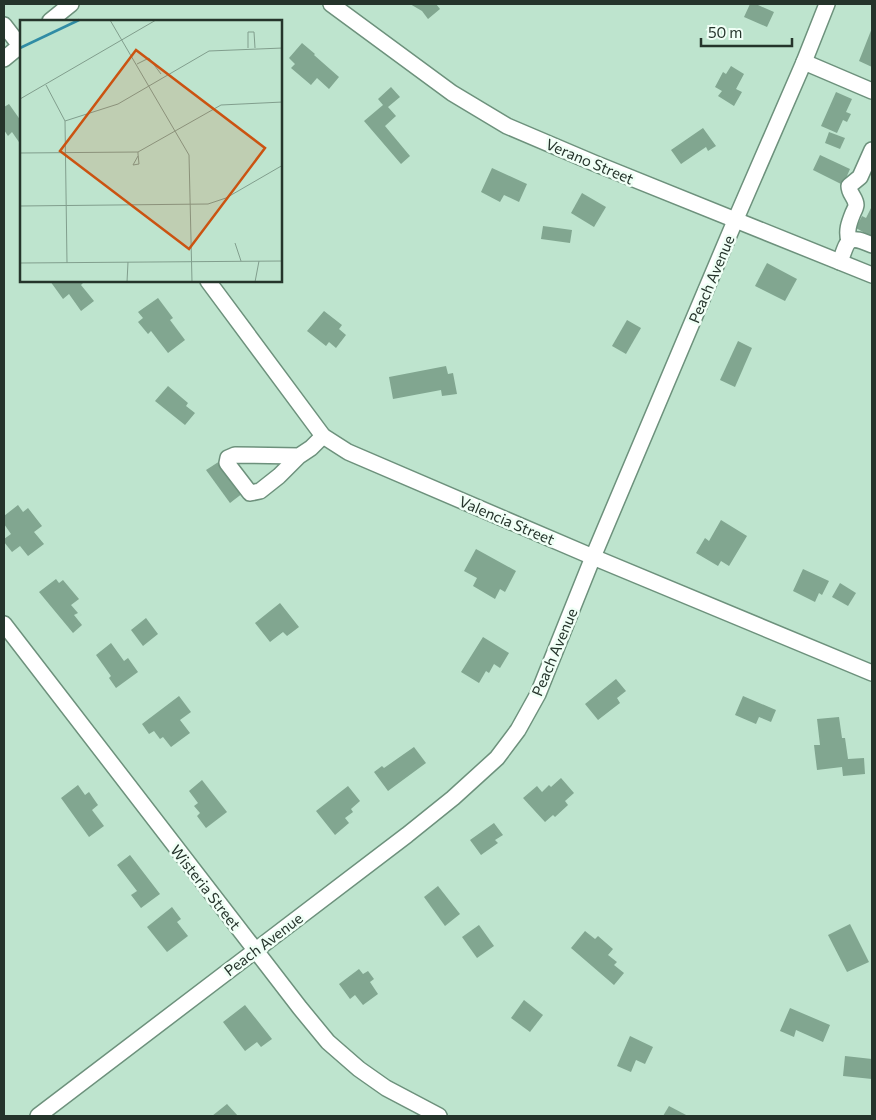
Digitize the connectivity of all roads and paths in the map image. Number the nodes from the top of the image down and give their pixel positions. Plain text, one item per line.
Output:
1 (71, 4) edge
2 (331, 4) edge
3 (827, 4) edge
4 (51, 20) edge
5 (4, 25) edge
6 (20, 45) edge
7 (20, 47) edge
8 (4, 58) edge
9 (804, 62) junction
10 (872, 91) edge
11 (872, 150) edge
12 (735, 221) junction
13 (849, 241) junction
14 (872, 245) edge
15 (840, 262) junction
16 (872, 275) edge
17 (209, 282) edge
18 (323, 436) junction
19 (299, 456) dead end
20 (594, 557) junction
21 (4, 624) edge
22 (872, 672) edge
23 (255, 950) junction
24 (38, 1116) edge
25 (439, 1116) edge

1 - 4 street
2 - 12 street, Verano Street
3 - 9 street, Peach Avenue
5 - 6 street
7 - 8 street
9 - 10 street
9 - 12 street, Peach Avenue
11 - 13 street
12 - 15 street, Verano Street
12 - 20 street, Peach Avenue
13 - 14 street
13 - 15 street
15 - 16 street, Verano Street
17 - 18 street, Valencia Street
18 - 19 street
18 - 20 street, Valencia Street
20 - 22 street, Valencia Street
20 - 23 street, Peach Avenue
21 - 23 street, Wisteria Street
23 - 24 street, Peach Avenue
23 - 25 street, Wisteria Street

